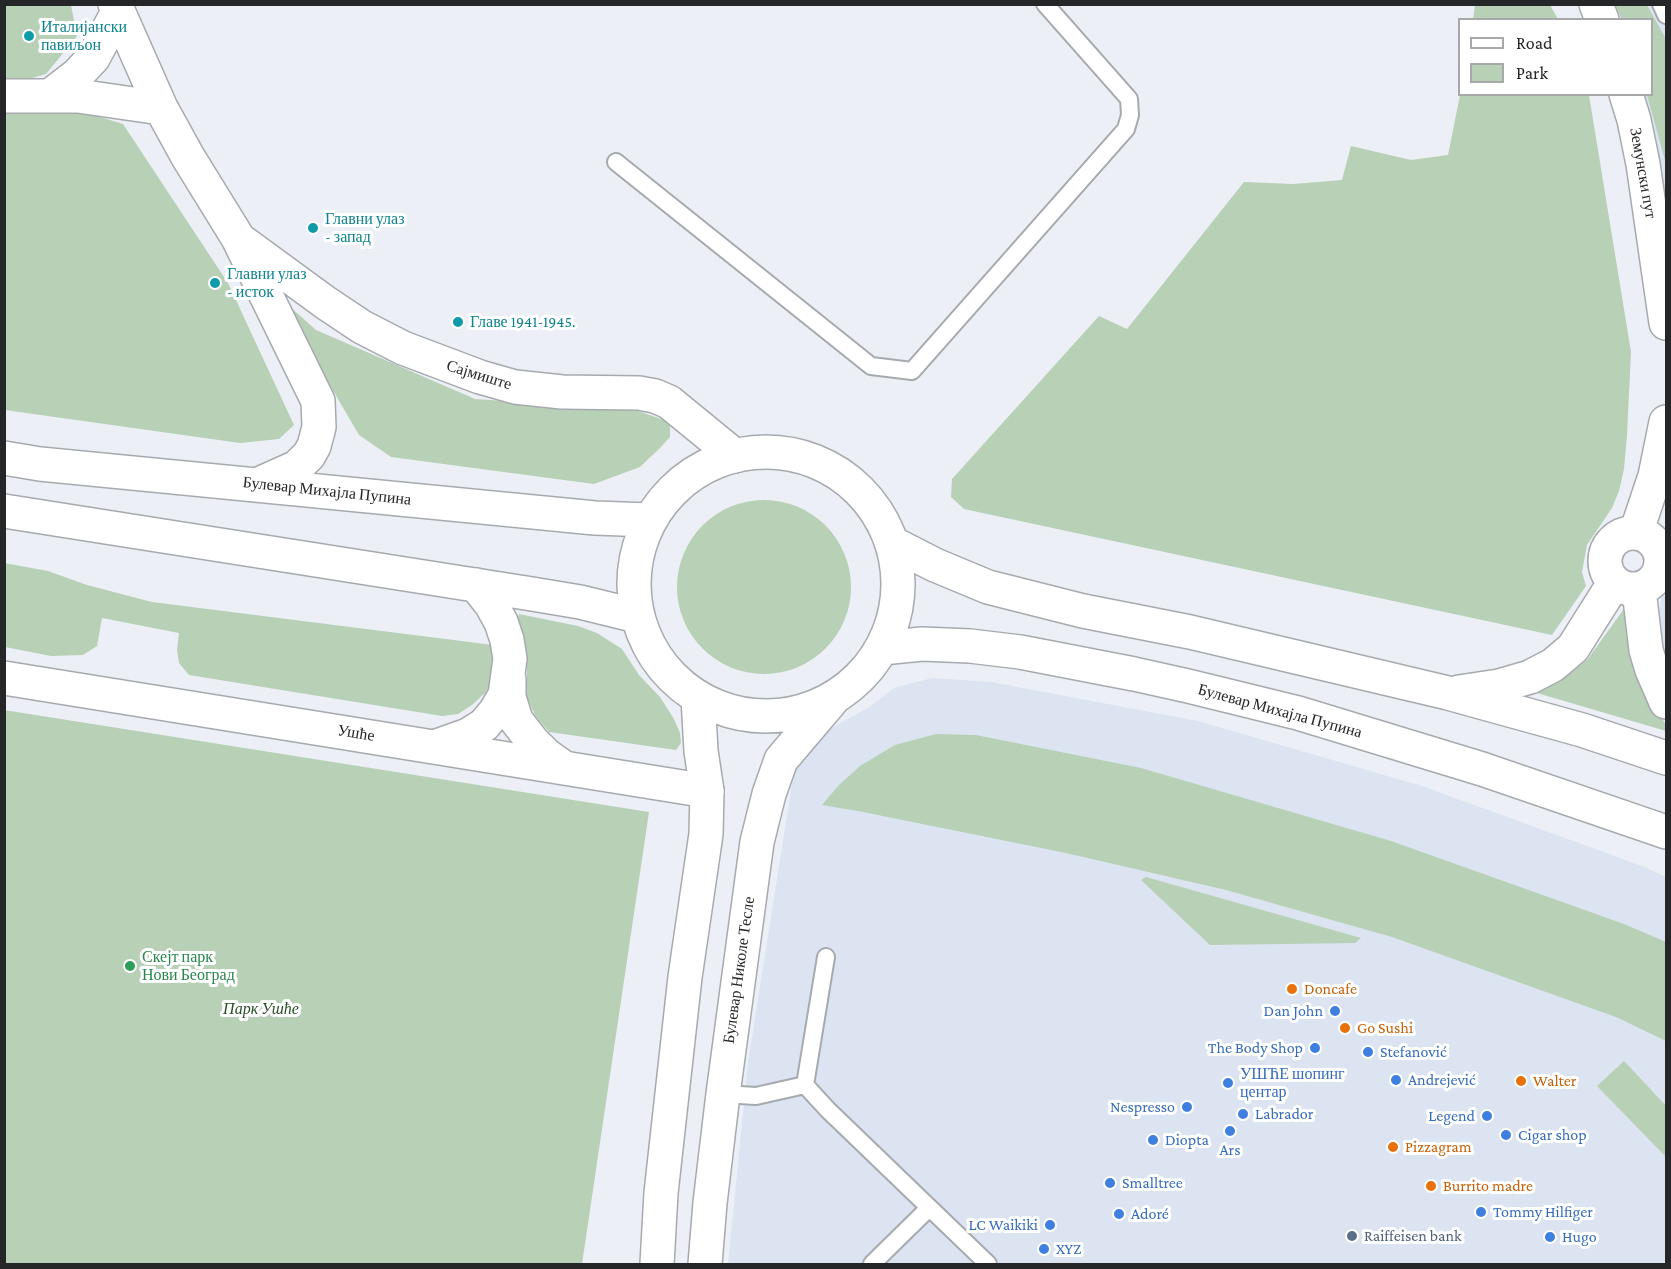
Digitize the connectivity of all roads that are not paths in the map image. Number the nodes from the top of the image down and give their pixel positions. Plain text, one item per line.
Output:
1 (1045, 4) edge
2 (1661, 4) edge
3 (116, 8) edge
4 (1666, 15) edge
5 (51, 95) junction
6 (4, 96) edge
7 (1627, 96) edge
8 (162, 108) junction
9 (616, 162) dead end
10 (238, 238) junction
11 (1666, 323) edge
12 (1666, 422) edge
13 (735, 456) junction
14 (4, 458) edge
15 (259, 484) junction
16 (4, 511) edge
17 (650, 520) junction
18 (1636, 533) junction
19 (892, 543) junction
20 (1644, 581) edge
21 (476, 585) junction
22 (637, 616) junction
23 (882, 648) junction
24 (509, 677) junction
25 (4, 678) edge
26 (1448, 693) junction
27 (698, 698) junction
28 (834, 698) junction
29 (1666, 702) edge
30 (437, 746) junction
31 (1666, 758) edge
32 (563, 767) junction
33 (708, 791) junction
34 (1666, 832) edge
35 (826, 957) dead end
36 (805, 1085) junction
37 (723, 1094) junction
38 (929, 1208) junction
39 (657, 1264) edge
40 (705, 1264) edge
41 (872, 1264) edge
42 (988, 1264) edge

1 - 9 lane
2 - 4 lane
3 - 5 main road, Сајмиште
3 - 8 main road, Сајмиште
5 - 6 main road
5 - 8 main road
7 - 11 main road, Земунски пут
8 - 10 main road, Сајмиште
10 - 13 main road, Сајмиште
10 - 15 main road, Сајмиште
12 - 18 main road
13 - 17 main road
13 - 19 main road
14 - 15 main road, Булевар Михајла Пупина
15 - 17 main road, Булевар Михајла Пупина
16 - 21 main road
17 - 22 main road
18 - 20 main road
18 - 20 main road
19 - 23 main road
19 - 26 main road
20 - 26 main road
20 - 29 main road
21 - 22 main road
21 - 24 main road
22 - 27 main road
23 - 28 main road
23 - 34 main road, Булевар Михајла Пупина
24 - 30 main road
24 - 32 main road
25 - 30 main road, Ушће
26 - 31 main road
27 - 28 main road
27 - 33 main road
28 - 37 main road, Булевар Николе Тесле
30 - 32 main road, Ушће
32 - 33 main road, Ушће
33 - 39 main road
35 - 36 lane
36 - 37 lane
36 - 38 lane
37 - 40 main road, Булевар Николе Тесле
38 - 41 lane
38 - 42 lane

